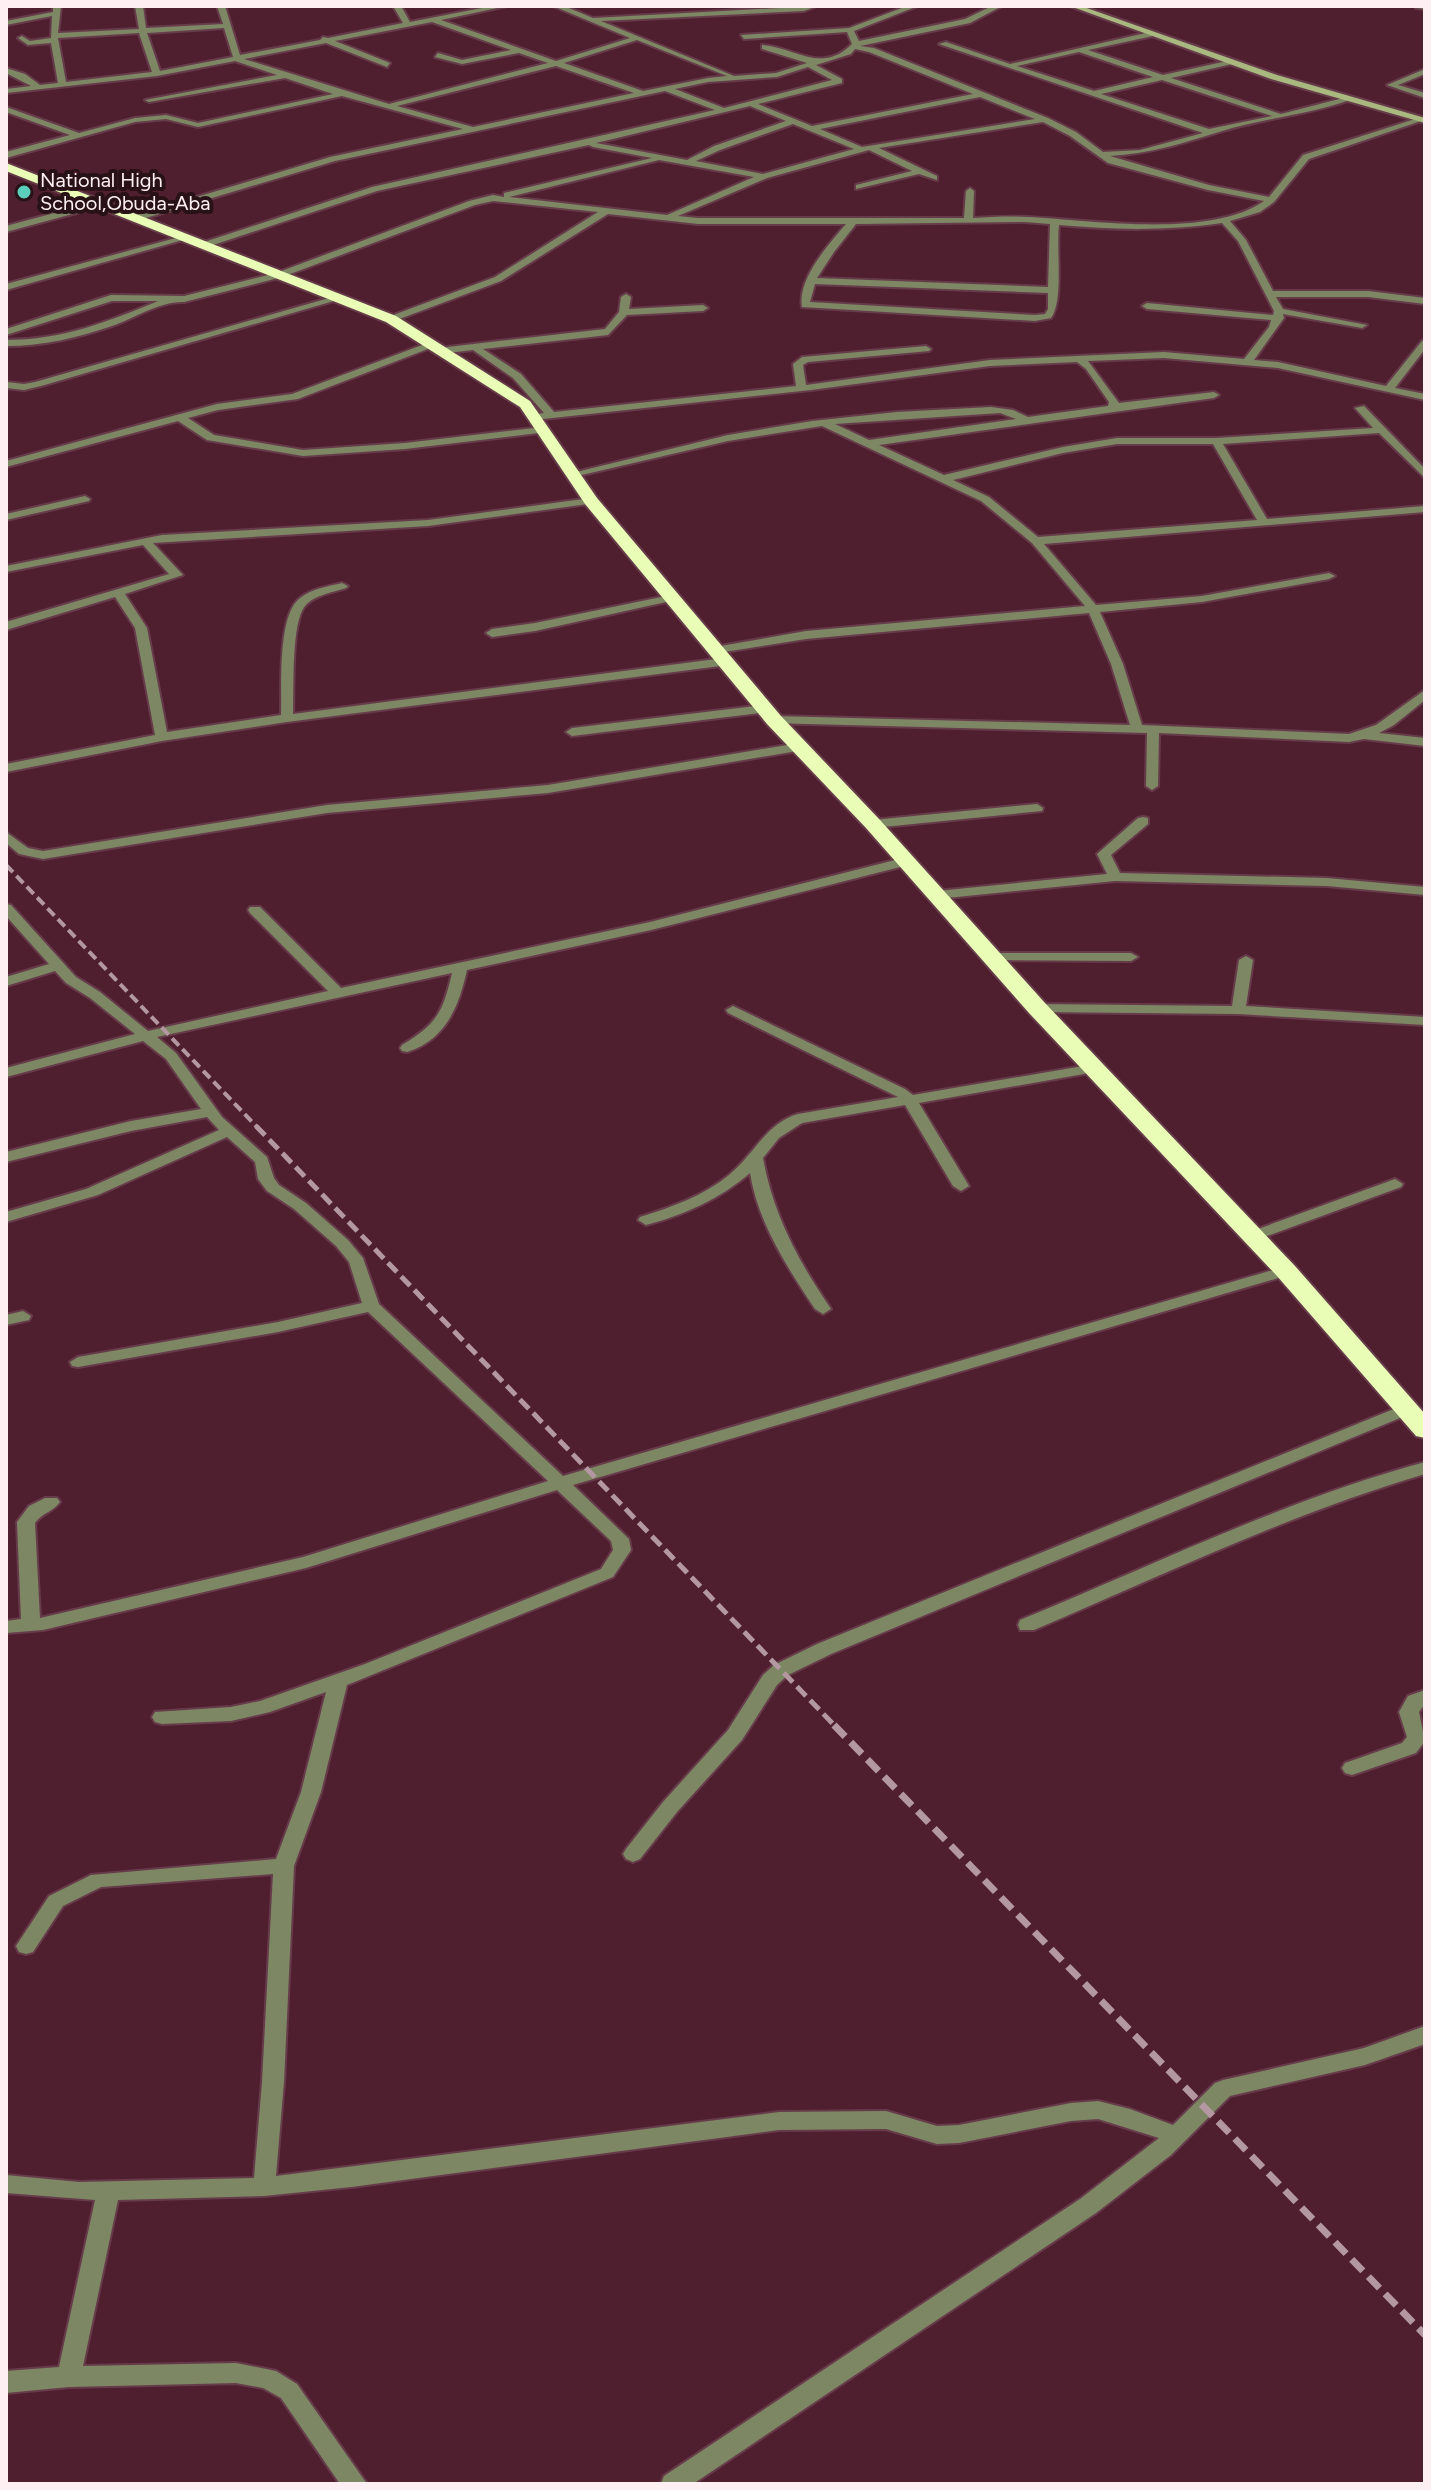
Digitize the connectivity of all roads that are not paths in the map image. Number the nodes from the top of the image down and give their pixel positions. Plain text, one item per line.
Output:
1 (139, 6) edge
2 (221, 6) edge
3 (397, 6) edge
4 (500, 6) edge
5 (557, 6) edge
6 (813, 6) edge
7 (914, 6) edge
8 (998, 6) edge
9 (1074, 6) edge
10 (57, 10) edge
11 (429, 19) junction
12 (596, 19) junction
13 (6, 23) edge
14 (407, 24) junction
15 (226, 26) junction
16 (850, 30) junction
17 (143, 31) junction
18 (1150, 34) junction
19 (744, 37) dead end
20 (22, 38) dead end
21 (54, 38) junction
22 (323, 39) junction
23 (634, 39) junction
24 (943, 44) dead end
25 (855, 46) junction
26 (765, 47) dead end
27 (1080, 50) junction
28 (519, 51) junction
29 (438, 55) dead end
30 (235, 58) junction
31 (1229, 62) junction
32 (553, 64) junction
33 (813, 64) junction
34 (387, 65) dead end
35 (1009, 65) junction
36 (6, 70) edge
37 (1425, 71) edge
38 (157, 74) junction
39 (285, 77) junction
40 (736, 77) junction
41 (1159, 77) junction
42 (62, 84) junction
43 (38, 87) junction
44 (664, 89) junction
45 (6, 91) edge
46 (1096, 92) junction
47 (643, 93) junction
48 (342, 94) junction
49 (978, 95) junction
50 (1344, 99) junction
51 (149, 100) dead end
52 (1422, 103) edge
53 (753, 105) junction
54 (389, 106) junction
55 (6, 109) edge
56 (725, 111) junction
57 (1400, 115) junction
58 (1281, 117) junction
59 (1045, 120) junction
60 (1421, 120) edge
61 (792, 122) junction
62 (471, 129) junction
63 (810, 129) junction
64 (1214, 132) junction
65 (77, 135) junction
66 (583, 143) junction
67 (866, 148) junction
68 (1098, 154) junction
69 (6, 155) edge
70 (661, 158) junction
71 (686, 163) junction
72 (6, 167) edge
73 (920, 171) junction
74 (764, 176) junction
75 (934, 178) dead end
76 (859, 187) dead end
77 (970, 191) dead end
78 (493, 198) junction
79 (1271, 200) junction
80 (99, 204) junction
81 (606, 211) junction
82 (136, 218) junction
83 (664, 219) junction
84 (1224, 220) junction
85 (968, 221) junction
86 (1055, 221) junction
87 (853, 222) junction
88 (6, 229) edge
89 (195, 241) junction
90 (279, 275) junction
91 (813, 281) junction
92 (6, 287) edge
93 (1052, 290) junction
94 (1272, 294) junction
95 (626, 297) dead end
96 (339, 298) junction
97 (169, 300) junction
98 (1425, 301) edge
99 (1147, 306) dead end
100 (703, 308) dead end
101 (624, 312) junction
102 (1279, 314) junction
103 (391, 319) junction
104 (1362, 325) dead end
105 (6, 332) edge
106 (6, 343) edge
107 (1425, 343) edge
108 (435, 348) junction
109 (477, 349) junction
110 (566, 349) dead end
111 (926, 349) dead end
112 (487, 355) junction
113 (1079, 359) junction
114 (1248, 361) junction
115 (6, 385) edge
116 (801, 388) junction
117 (1389, 389) junction
118 (1214, 395) dead end
119 (1425, 397) edge
120 (1114, 407) junction
121 (1360, 408) dead end
122 (180, 417) junction
123 (1024, 419) junction
124 (542, 421) junction
125 (824, 423) junction
126 (1383, 430) junction
127 (1216, 441) junction
128 (869, 443) junction
129 (6, 464) edge
130 (573, 474) junction
131 (1425, 475) edge
132 (942, 479) junction
133 (85, 499) dead end
134 (591, 501) junction
135 (1425, 509) edge
136 (6, 517) edge
137 (1264, 522) junction
138 (145, 541) junction
139 (1036, 541) junction
140 (6, 569) edge
141 (1329, 576) dead end
142 (342, 586) dead end
143 (119, 594) junction
144 (671, 598) junction
145 (1092, 607) junction
146 (6, 626) edge
147 (492, 633) dead end
148 (719, 657) junction
149 (1425, 694) edge
150 (769, 715) junction
151 (287, 718) junction
152 (1137, 728) junction
153 (1153, 729) junction
154 (572, 732) dead end
155 (1368, 736) junction
156 (162, 737) junction
157 (1425, 742) edge
158 (799, 747) junction
159 (6, 768) edge
160 (1152, 786) dead end
161 (1037, 808) dead end
162 (1143, 821) dead end
163 (873, 824) junction
164 (6, 836) edge
165 (907, 861) junction
166 (1115, 877) junction
167 (1425, 891) edge
168 (937, 895) junction
169 (6, 908) edge
170 (255, 910) dead end
171 (991, 957) junction
172 (1131, 957) dead end
173 (1246, 960) dead end
174 (57, 966) junction
175 (461, 967) junction
176 (6, 982) edge
177 (338, 993) junction
178 (1037, 1008) junction
179 (733, 1010) dead end
180 (1238, 1010) junction
181 (1425, 1021) edge
182 (145, 1036) junction
183 (407, 1048) dead end
184 (1095, 1068) junction
185 (6, 1073) edge
186 (910, 1100) junction
187 (210, 1112) junction
188 (228, 1131) junction
189 (6, 1157) edge
190 (755, 1158) junction
191 (1395, 1184) dead end
192 (961, 1186) dead end
193 (6, 1217) edge
194 (646, 1220) dead end
195 (1253, 1236) junction
196 (1286, 1271) junction
197 (371, 1306) junction
198 (823, 1309) dead end
199 (78, 1362) dead end
200 (1406, 1409) junction
201 (1425, 1430) edge
202 (1425, 1468) edge
203 (560, 1486) junction
204 (51, 1502) dead end
205 (31, 1625) junction
206 (1027, 1625) dead end
207 (6, 1627) edge
208 (338, 1681) junction
209 (1425, 1697) edge
210 (162, 1717) dead end
211 (1352, 1768) dead end
212 (633, 1854) dead end
213 (284, 1866) junction
214 (26, 1946) dead end
215 (1425, 2035) edge
216 (1178, 2136) junction
217 (6, 2184) edge
218 (264, 2187) junction
219 (108, 2191) junction
220 (69, 2377) junction
221 (6, 2382) edge
222 (355, 2484) edge
223 (673, 2484) edge

1 - 17 street
2 - 15 street
3 - 14 street
4 - 11 street
5 - 12 street
6 - 12 street
7 - 16 street
8 - 25 street
9 - 18 street
10 - 13 street
10 - 21 street
11 - 14 street
11 - 28 street
12 - 23 street
14 - 22 street
15 - 17 street
15 - 30 street
16 - 19 street
16 - 25 street
17 - 21 street
17 - 38 street
18 - 27 street
18 - 31 street
20 - 21 street
21 - 42 street
22 - 30 street
22 - 34 street
23 - 32 street
23 - 40 street
24 - 35 street
25 - 33 street
25 - 49 street
26 - 33 street
27 - 35 street
27 - 41 street
28 - 29 street
28 - 32 street
30 - 38 street
30 - 39 street
31 - 41 street
31 - 50 street
32 - 47 street
32 - 54 street
33 - 40 street
33 - 53 street
35 - 46 street
36 - 43 street
37 - 52 street
38 - 42 street
39 - 48 street
39 - 51 street
40 - 44 street
41 - 46 street
41 - 58 street
42 - 43 street
43 - 45 street
44 - 47 street
44 - 56 street
46 - 64 street
47 - 62 street
48 - 54 street
48 - 65 street
49 - 59 street
49 - 63 street
50 - 57 street
50 - 58 street
52 - 57 street
53 - 56 street
53 - 61 street
54 - 62 street
55 - 65 street
56 - 66 street
57 - 60 street
58 - 64 street
59 - 67 street
59 - 68 street
60 - 79 street
61 - 63 street
61 - 71 street
62 - 82 street
63 - 67 street
64 - 68 street
65 - 69 street
66 - 70 street
66 - 89 street
67 - 73 street
67 - 74 street
68 - 79 street
70 - 71 street
70 - 78 street
71 - 74 street
72 - 80 highway
73 - 75 street
73 - 76 street
74 - 83 street
77 - 85 street
78 - 81 street
78 - 90 street
79 - 84 street
80 - 82 highway
80 - 88 street
81 - 83 street
81 - 103 street
82 - 89 highway
83 - 87 street
84 - 86 street
84 - 94 street
85 - 86 street
85 - 87 street
86 - 93 street
87 - 91 street
89 - 90 highway
89 - 92 street
90 - 96 highway
90 - 97 street
91 - 93 street
91 - 93 street
94 - 98 street
94 - 102 street
95 - 101 street
96 - 103 highway
96 - 115 street
97 - 105 street
97 - 106 street
99 - 102 street
100 - 101 street
101 - 109 street
102 - 104 street
102 - 114 street
103 - 108 highway
107 - 117 street
108 - 109 street
108 - 122 street
108 - 124 highway
109 - 112 street
110 - 112 street
111 - 116 street
112 - 124 street
113 - 114 street
113 - 116 street
113 - 120 street
114 - 117 street
116 - 124 street
117 - 119 street
118 - 120 street
120 - 123 street
121 - 126 street
122 - 124 street
122 - 129 street
123 - 125 street
123 - 128 street
124 - 130 highway
125 - 128 street
125 - 130 street
126 - 127 street
126 - 131 street
127 - 132 street
127 - 137 street
128 - 132 street
130 - 134 highway
132 - 139 street
133 - 136 street
134 - 138 street
134 - 144 highway
135 - 137 street
137 - 139 street
138 - 140 street
138 - 143 street
139 - 145 street
141 - 145 street
142 - 151 street
143 - 146 street
143 - 156 street
144 - 147 street
144 - 148 highway
145 - 148 street
145 - 152 street
148 - 150 highway
148 - 151 street
149 - 155 street
150 - 152 street
150 - 154 street
150 - 158 highway
151 - 156 street
152 - 153 street
153 - 155 street
153 - 160 street
155 - 157 street
156 - 159 street
158 - 163 highway
158 - 164 street
161 - 163 street
162 - 166 street
163 - 165 highway
165 - 168 highway
165 - 175 street
166 - 167 street
166 - 168 street
168 - 171 highway
169 - 174 street
170 - 177 street
171 - 172 street
171 - 178 highway
173 - 180 street
174 - 176 street
174 - 182 street
175 - 177 street
175 - 183 street
177 - 182 street
178 - 180 street
178 - 184 highway
179 - 186 street
180 - 181 street
182 - 185 street
182 - 187 street
184 - 186 street
184 - 195 highway
186 - 190 street
186 - 192 street
187 - 188 street
187 - 189 street
188 - 193 street
188 - 197 street
190 - 194 street
190 - 198 street
191 - 195 street
195 - 196 highway
196 - 200 highway
196 - 203 street
197 - 199 street
197 - 203 street
200 - 201 highway
200 - 212 street
202 - 206 street
203 - 205 street
203 - 208 street
204 - 205 street
205 - 207 street
208 - 210 street
208 - 213 street
209 - 211 street
213 - 214 street
213 - 218 street
215 - 216 street
216 - 218 street
216 - 223 street
217 - 219 street
218 - 219 street
219 - 220 street
220 - 221 street
220 - 222 street

